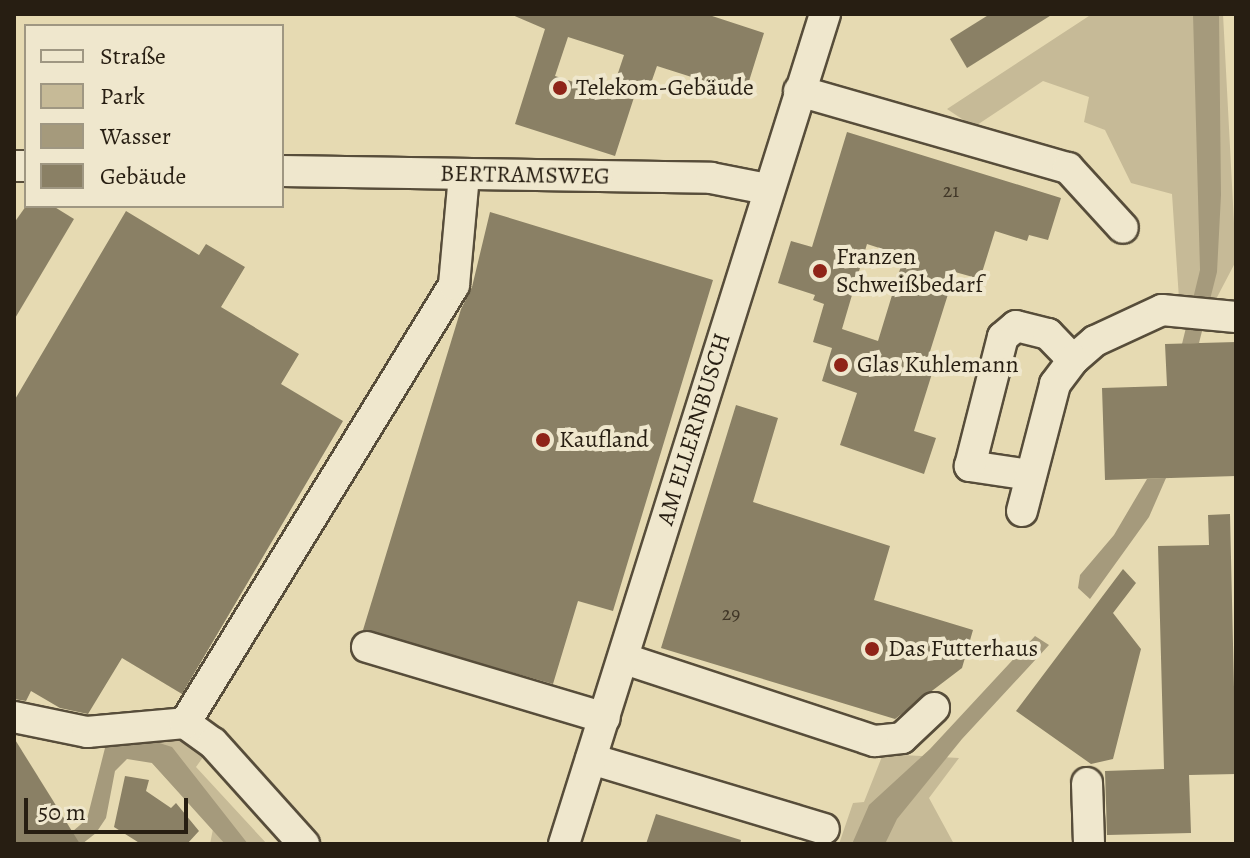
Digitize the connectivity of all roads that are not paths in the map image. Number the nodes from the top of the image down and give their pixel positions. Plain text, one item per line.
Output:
1 (825, 14) edge
2 (799, 91) junction
3 (284, 171) edge
4 (464, 175) junction
5 (767, 189) junction
6 (1123, 228) dead end
7 (1226, 316) edge
8 (1073, 360) junction
9 (1030, 475) junction
10 (1022, 511) dead end
11 (367, 647) dead end
12 (625, 659) junction
13 (934, 708) dead end
14 (14, 717) edge
15 (185, 723) junction
16 (598, 738) junction
17 (1087, 783) dead end
18 (824, 829) dead end
19 (304, 844) edge
20 (564, 844) edge
21 (1089, 844) edge

1 - 2 street, AM ELLERNBUSCH
2 - 5 street, AM ELLERNBUSCH
2 - 6 street
3 - 4 street, BERTRAMSWEG
4 - 5 street, BERTRAMSWEG
4 - 15 street
5 - 12 street, AM ELLERNBUSCH
7 - 8 street
8 - 9 street
8 - 9 street
9 - 10 street
11 - 16 street
12 - 13 street
12 - 16 street, AM ELLERNBUSCH
14 - 15 street
15 - 19 street
16 - 18 street
16 - 20 street, AM ELLERNBUSCH
17 - 21 street

